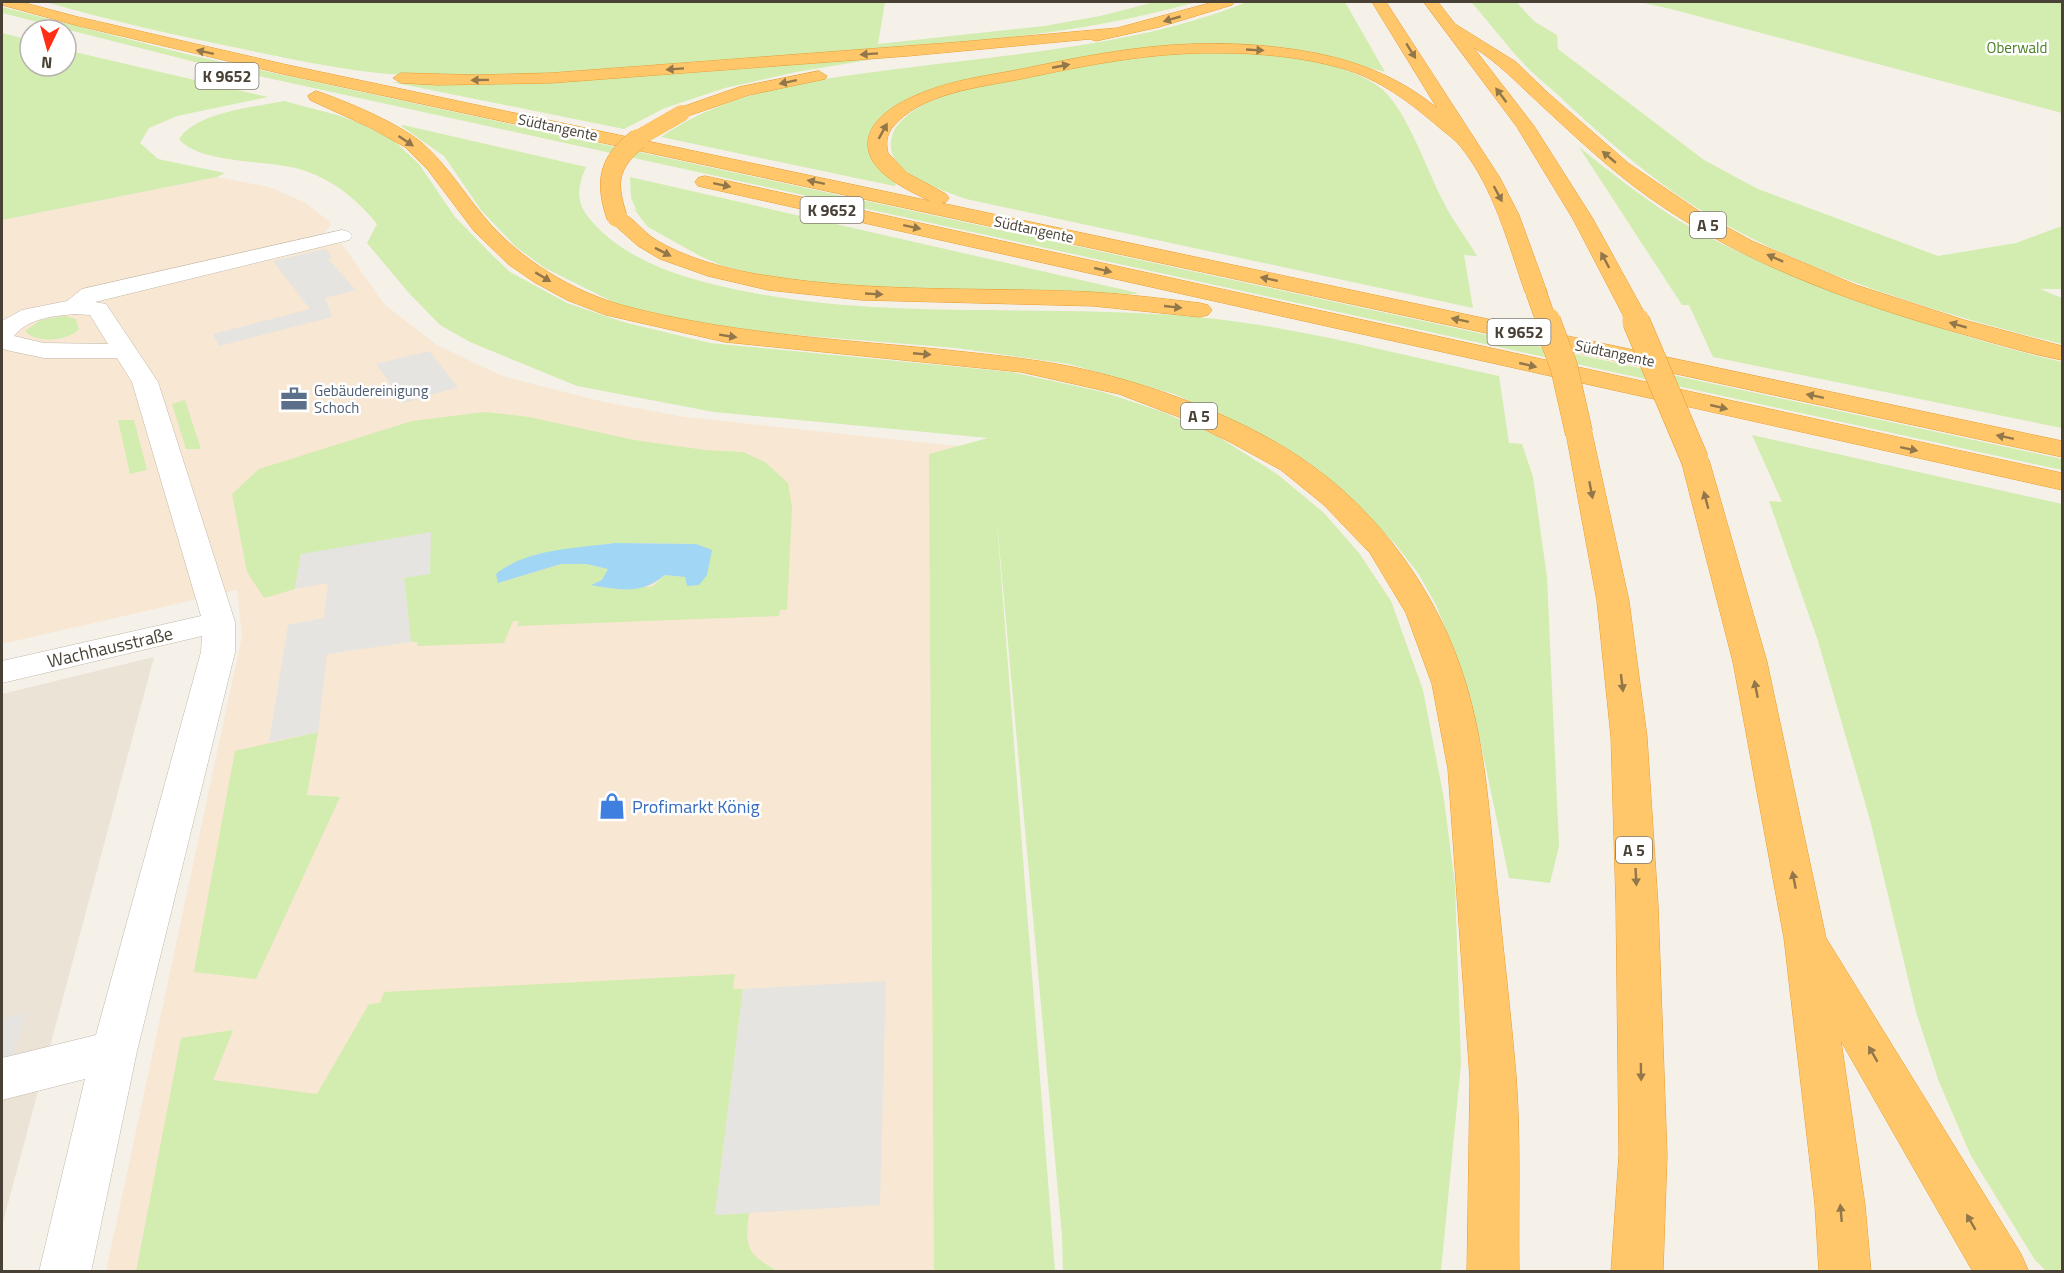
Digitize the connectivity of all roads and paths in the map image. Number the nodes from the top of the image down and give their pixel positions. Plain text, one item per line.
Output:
1 (7, 2) edge
2 (1227, 2) edge
3 (1379, 2) edge
4 (1431, 2) edge
5 (1448, 26) junction
6 (1115, 32) junction
7 (283, 69) junction
8 (397, 114) dead end
9 (1468, 143) junction
10 (595, 158) dead end
11 (641, 168) dead end
12 (687, 178) dead end
13 (976, 216) junction
14 (342, 236) dead end
15 (75, 306) junction
16 (1348, 325) junction
17 (2, 338) edge
18 (123, 351) junction
19 (2062, 353) edge
20 (2062, 449) edge
21 (2062, 482) edge
22 (219, 622) junction
23 (2, 672) edge
24 (1805, 938) junction
25 (114, 1051) junction
26 (2, 1079) edge
27 (65, 1272) edge
28 (1493, 1272) edge
29 (1637, 1272) edge
30 (1845, 1272) edge
31 (2003, 1272) edge

7 -> 1 highway, Südtangente
2 -> 6 highway
3 -> 9 highway, A 5
4 - 5 highway, A 5
19 -> 5 highway, A 5
24 -> 5 highway, A 5, bridge
6 -> 7 highway
6 -> 16 highway, K 9652, bridge
13 -> 7 highway, Südtangente / K 9652
8 -> 28 highway, A 5
13 -> 9 highway, A 5
9 -> 29 highway, A 5, bridge
10 - 11 highway, Südtangente
12 -> 16 highway, Südtangente / K 9652
20 -> 13 highway, Südtangente / K 9652
14 - 15 street
15 - 17 street
15 - 18 street
16 -> 21 highway, Südtangente / K 9652
17 - 18 street
18 - 22 street
22 - 23 street, Wachhausstraße
22 - 25 street
30 -> 24 highway, A 5
31 -> 24 highway, A 5
25 - 26 street
25 - 27 street

